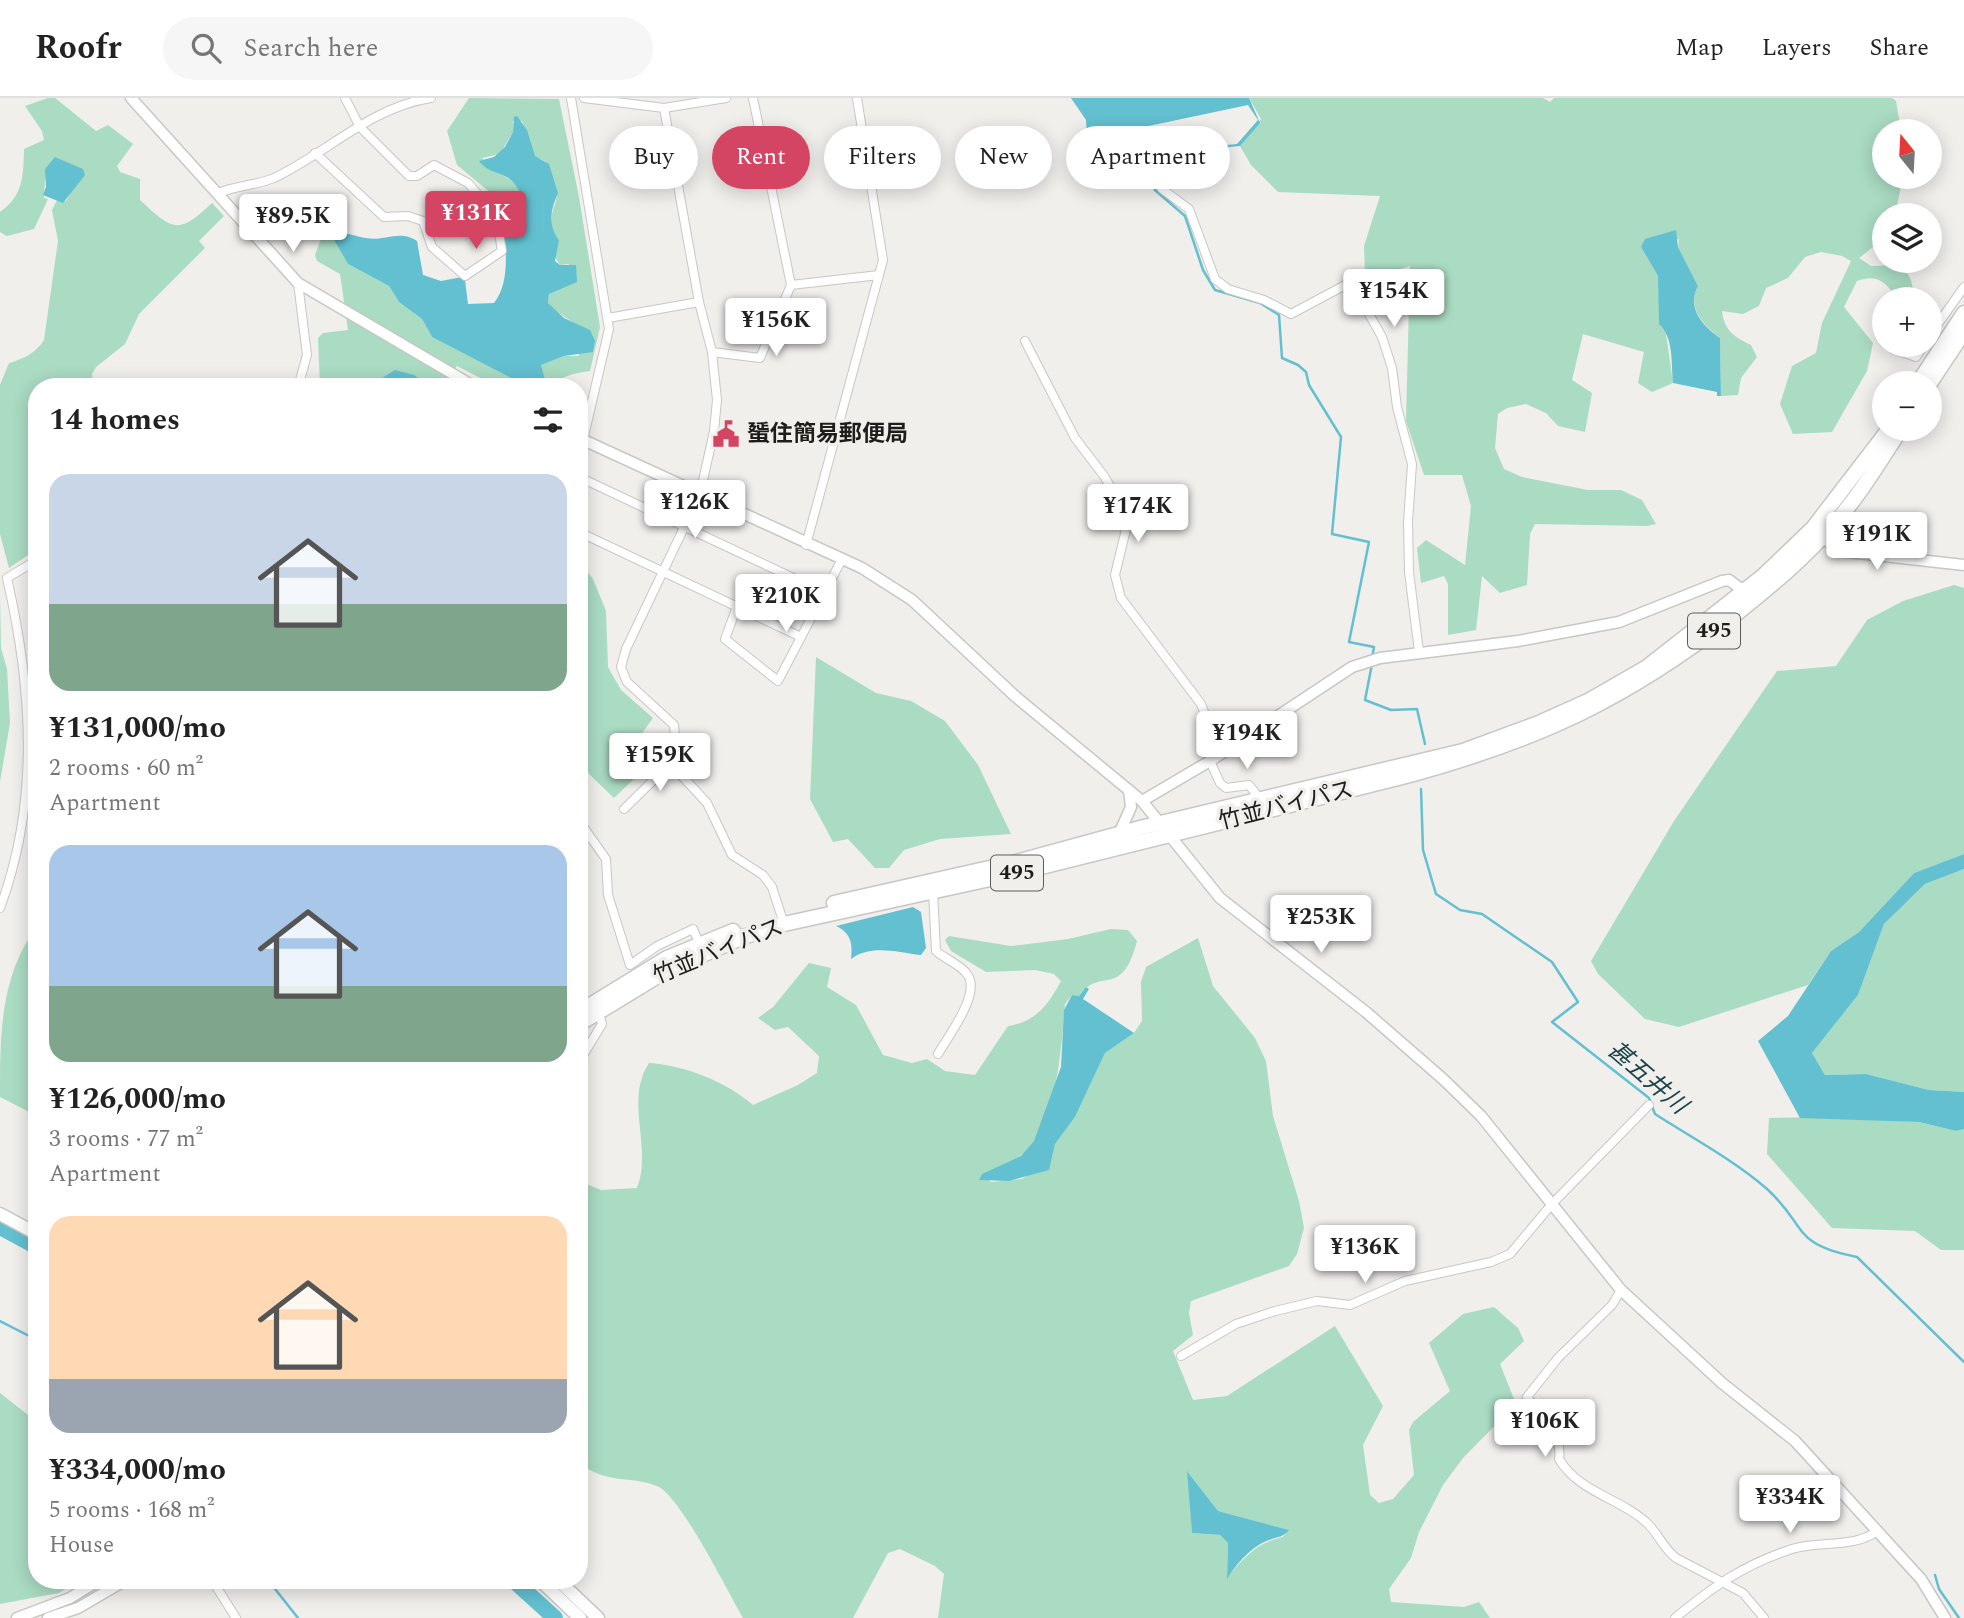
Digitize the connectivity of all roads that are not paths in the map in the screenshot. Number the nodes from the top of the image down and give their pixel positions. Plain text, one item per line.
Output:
1 (131, 98) edge
2 (345, 98) edge
3 (431, 98) edge
4 (571, 98) edge
5 (584, 98) edge
6 (726, 98) edge
7 (753, 98) edge
8 (857, 98) edge
9 (407, 100) edge
10 (664, 108) junction
11 (360, 127) junction
12 (315, 153) junction
13 (1162, 189) dead end
14 (217, 194) junction
15 (879, 275) junction
16 (298, 283) junction
17 (791, 285) junction
18 (1964, 287) edge
19 (699, 302) junction
20 (1964, 313) edge
21 (608, 318) junction
22 (1942, 318) edge
23 (1964, 332) edge
24 (1025, 341) dead end
25 (712, 352) junction
26 (1926, 371) edge
27 (1938, 371) edge
28 (301, 378) edge
29 (449, 378) edge
30 (588, 412) edge
31 (1881, 441) edge
32 (1893, 441) edge
33 (588, 442) edge
34 (588, 481) edge
35 (700, 494) junction
36 (685, 527) junction
37 (1818, 532) junction
38 (588, 536) edge
39 (806, 545) junction
40 (841, 561) junction
41 (28, 565) edge
42 (1964, 565) edge
43 (664, 573) junction
44 (823, 592) junction
45 (1745, 592) junction
46 (737, 607) junction
47 (801, 637) junction
48 (1419, 652) junction
49 (28, 751) edge
50 (1220, 754) junction
51 (677, 757) junction
52 (1210, 761) junction
53 (28, 775) edge
54 (1129, 790) junction
55 (1260, 799) junction
56 (1142, 801) junction
57 (624, 809) dead end
58 (1165, 829) junction
59 (588, 834) edge
60 (1119, 834) junction
61 (933, 891) junction
62 (0, 908) edge
63 (783, 919) junction
64 (699, 943) junction
65 (588, 1006) edge
66 (598, 1010) junction
67 (588, 1017) edge
68 (588, 1047) edge
69 (938, 1054) dead end
70 (1649, 1105) dead end
71 (1552, 1204) junction
72 (0, 1214) edge
73 (28, 1229) edge
74 (1622, 1290) junction
75 (1181, 1356) dead end
76 (1877, 1531) junction
77 (1721, 1580) junction
78 (84, 1589) edge
79 (111, 1589) edge
80 (218, 1589) edge
81 (549, 1589) edge
82 (567, 1589) edge
83 (18, 1618) edge
84 (48, 1618) edge
85 (236, 1618) edge
86 (580, 1618) edge
87 (598, 1618) edge
88 (1675, 1618) edge
89 (1764, 1618) edge
90 (1945, 1618) edge

1 - 14 street
2 - 11 street
3 - 9 street
4 - 21 street
5 - 10 street
6 - 10 street
7 - 17 street
8 - 15 street
9 - 11 street
10 - 19 street
11 - 12 street
11 - 12 street
12 - 14 street
13 - 48 street
14 - 16 street
15 - 17 street
15 - 39 street
16 - 28 street
16 - 29 street
17 - 25 street
18 - 22 street
19 - 21 street
19 - 25 street
20 - 26 highway
21 - 30 street
23 - 27 highway
24 - 50 street
25 - 35 street
31 - 37 highway, 竹並バイパス / 495
32 - 37 highway, 竹並バイパス / 495
33 - 35 street
34 - 36 street
35 - 36 street
35 - 39 street
36 - 43 street
36 - 44 street
37 - 42 street
37 - 45 highway, 竹並バイパス / 495
37 - 58 highway, 竹並バイパス / 495
38 - 43 street
39 - 40 street
40 - 44 street
40 - 54 street
41 - 49 street
43 - 46 street
43 - 51 street
44 - 47 street
45 - 48 street
45 - 55 highway, 竹並バイパス / 495
46 - 47 street
46 - 47 street
48 - 50 street
50 - 52 street
51 - 57 street
51 - 63 street
52 - 55 street
52 - 56 street
53 - 62 street
54 - 56 street
54 - 60 street
55 - 58 highway, 竹並バイパス / 495
56 - 58 street
58 - 60 highway, 竹並バイパス / 495
58 - 61 highway, 竹並バイパス / 495
58 - 71 street
59 - 64 street
60 - 63 highway, 竹並バイパス / 495
61 - 63 highway, 竹並バイパス / 495
61 - 69 street
63 - 64 highway, 竹並バイパス / 495
63 - 66 highway, 竹並バイパス / 495
64 - 65 highway, 竹並バイパス / 495
66 - 67 highway, 竹並バイパス / 495
66 - 68 street
70 - 71 street
71 - 74 street
71 - 75 street
72 - 73 main road
74 - 76 street
74 - 77 street
76 - 77 street
76 - 90 street
77 - 88 street
77 - 89 street
78 - 83 street
79 - 84 street
80 - 85 street
81 - 86 main road
82 - 87 main road

